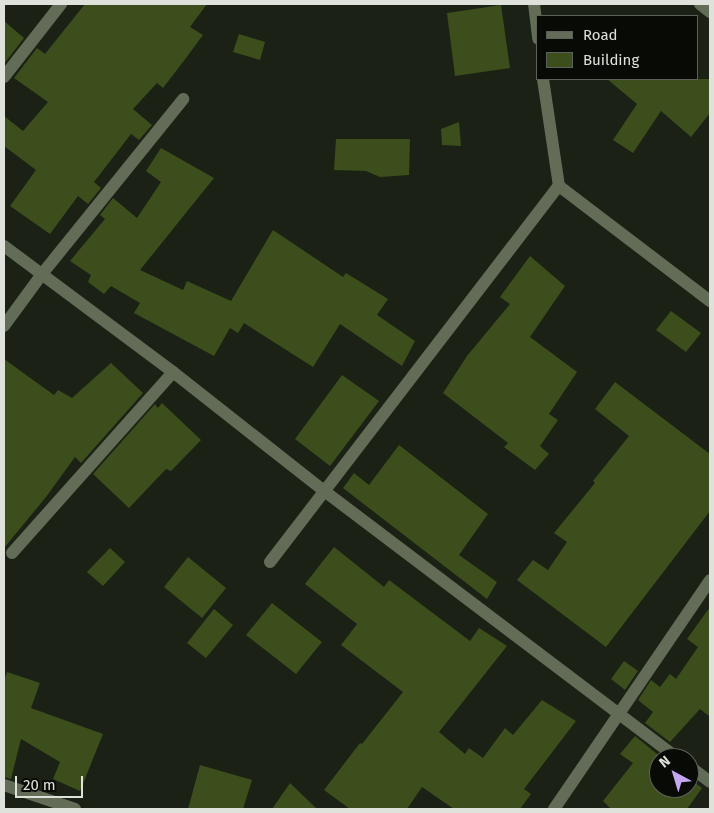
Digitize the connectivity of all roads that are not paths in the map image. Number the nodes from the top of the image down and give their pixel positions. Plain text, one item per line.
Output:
1 (62, 4) edge
2 (534, 4) edge
3 (700, 4) edge
4 (710, 12) edge
5 (536, 22) edge
6 (4, 77) edge
7 (543, 80) edge
8 (183, 99) dead end
9 (559, 186) junction
10 (4, 246) edge
11 (42, 274) junction
12 (710, 301) edge
13 (4, 326) edge
14 (173, 372) junction
15 (323, 490) junction
16 (12, 553) dead end
17 (270, 562) dead end
18 (710, 580) edge
19 (618, 712) junction
20 (665, 748) edge
21 (699, 774) edge
22 (710, 782) edge
23 (4, 785) edge
24 (75, 809) edge
25 (554, 809) edge

1 - 6 street
2 - 5 street
3 - 4 street
7 - 9 street
8 - 11 street
9 - 12 street
9 - 15 street
10 - 11 street
11 - 13 street
11 - 14 street
14 - 15 street
14 - 16 street
15 - 17 street
15 - 19 street
18 - 19 street
19 - 20 street
19 - 25 street
21 - 22 street
23 - 24 street

